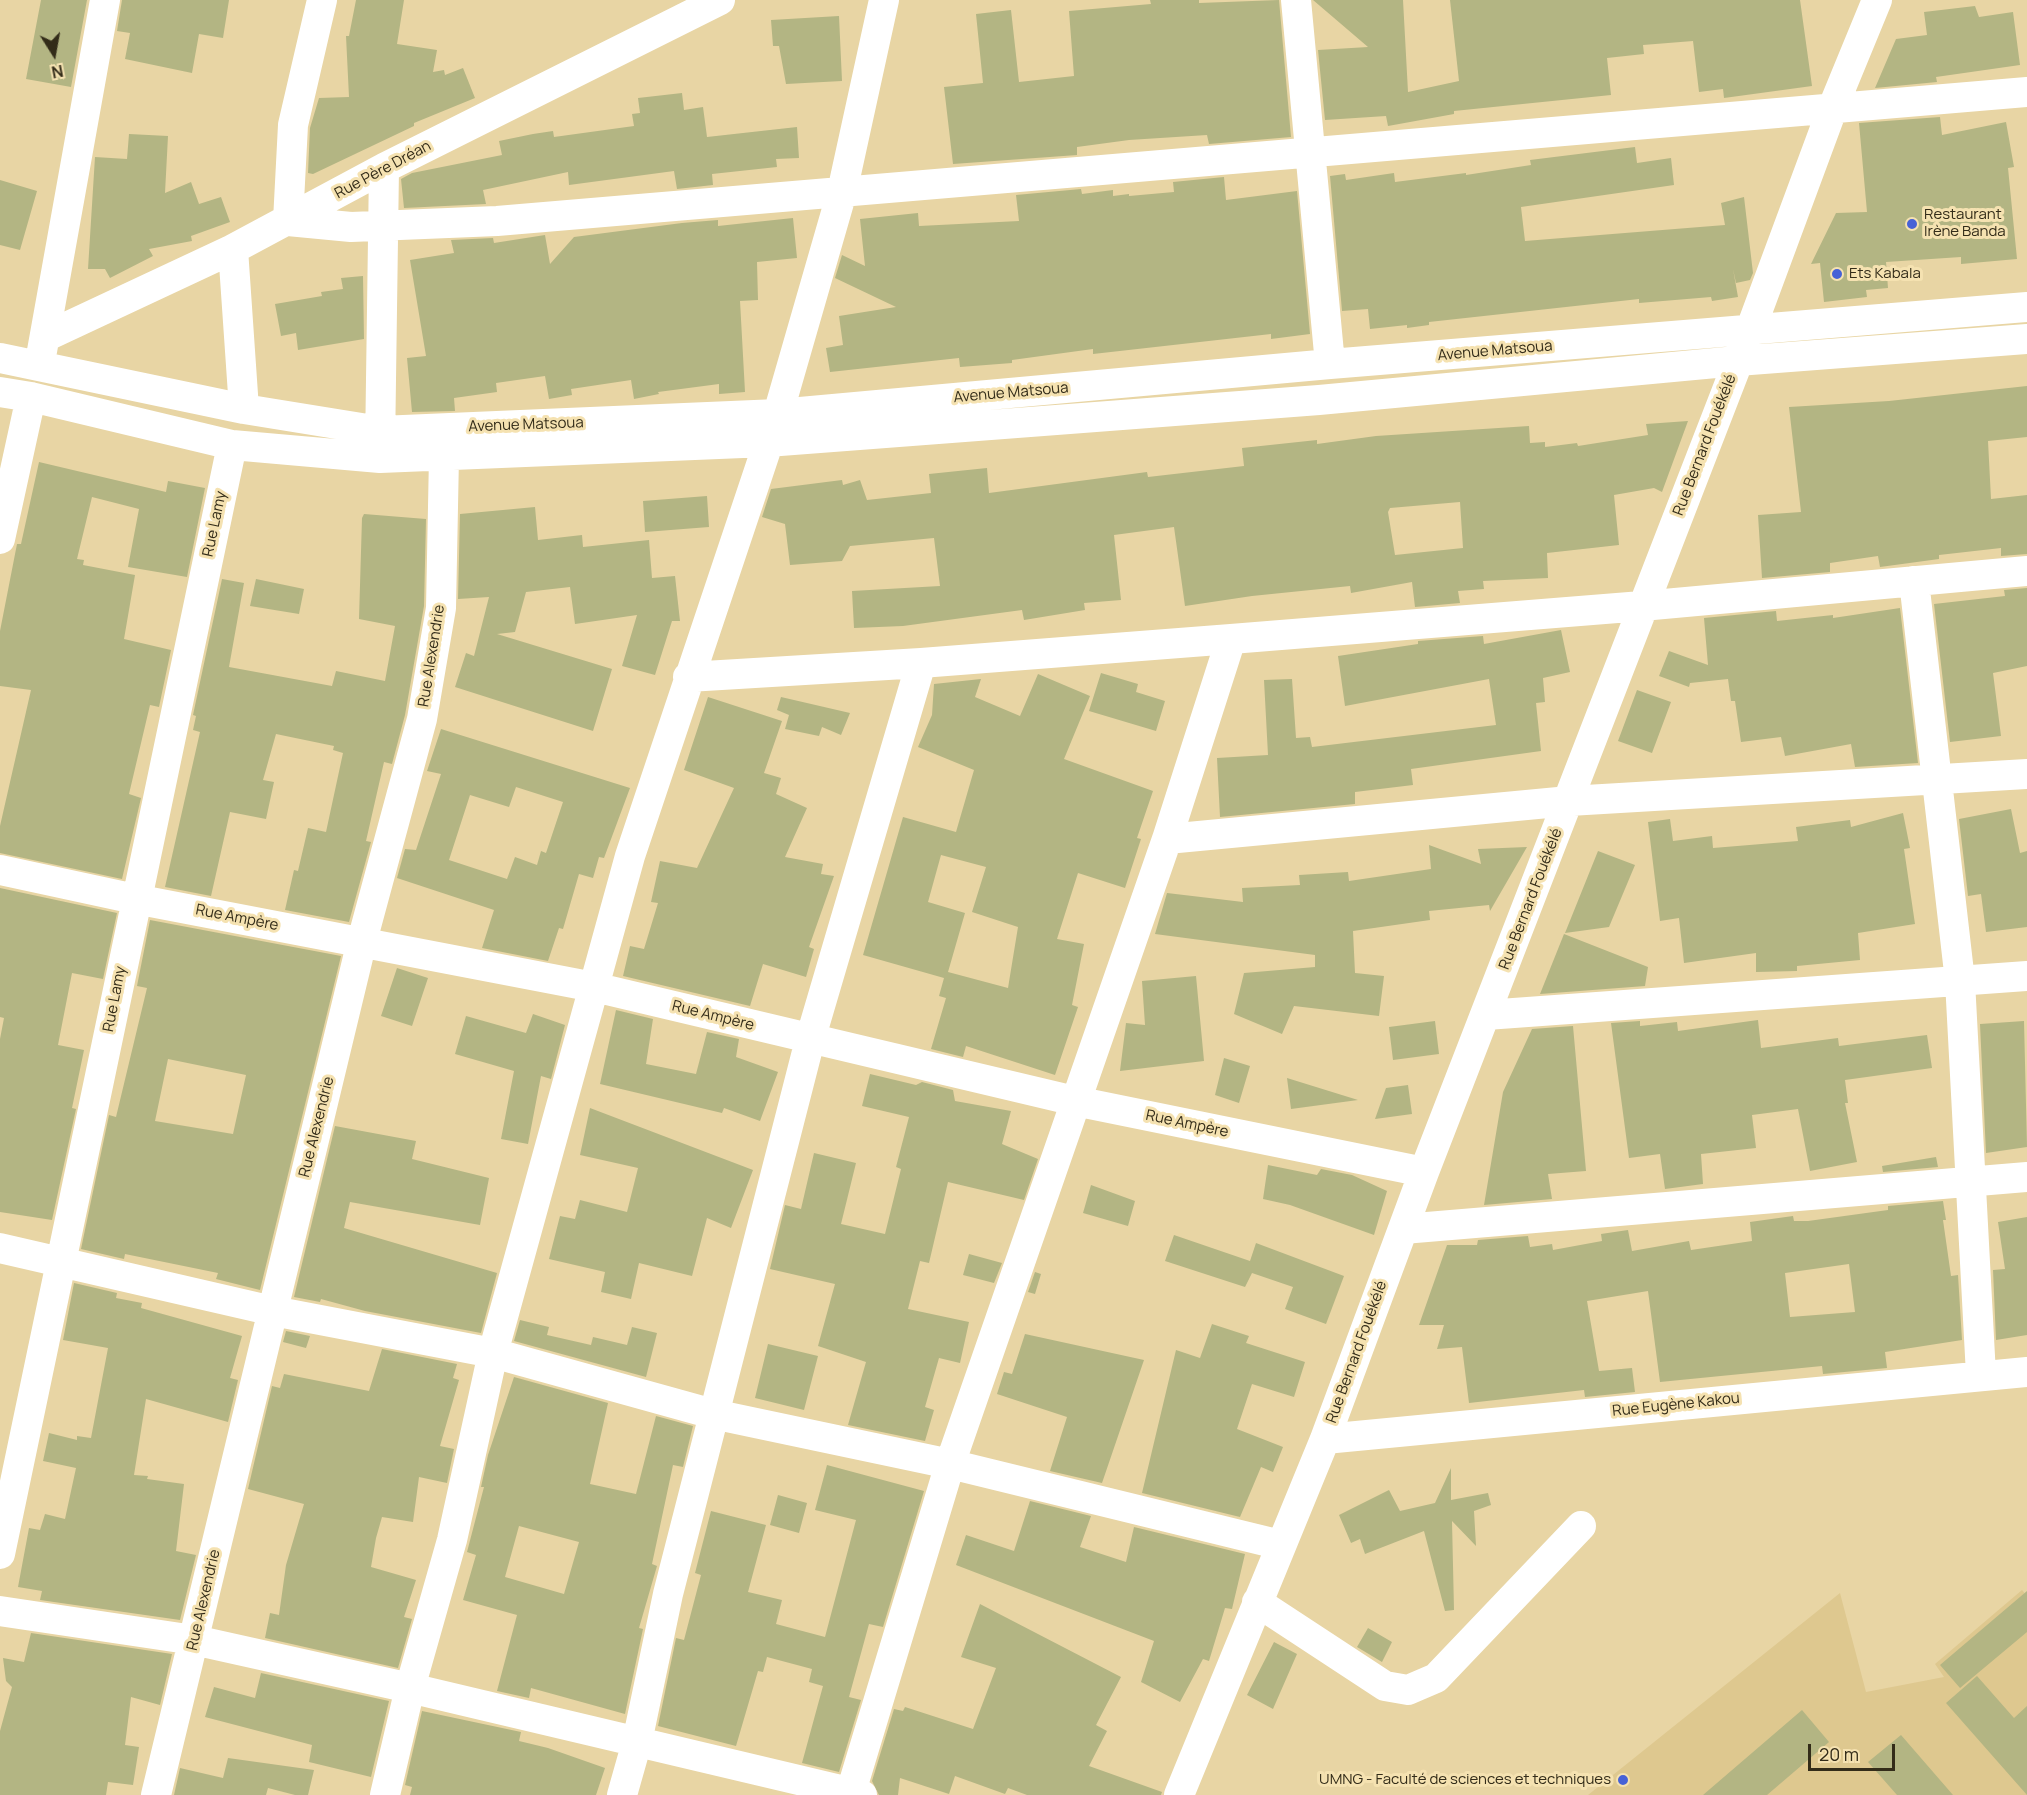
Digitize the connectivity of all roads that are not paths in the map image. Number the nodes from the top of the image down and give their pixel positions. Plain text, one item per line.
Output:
1 (105, 0) edge
2 (321, 0) edge
3 (720, 0) edge
4 (884, 0) edge
5 (1296, 0) edge
6 (1877, 0) edge
7 (2027, 92) edge
8 (1833, 107) junction
9 (1311, 153) junction
10 (384, 168) junction
11 (842, 192) junction
12 (288, 221) junction
13 (383, 228) junction
14 (233, 249) junction
15 (2027, 307) edge
16 (1750, 331) junction
17 (2027, 339) edge
18 (42, 351) junction
19 (0, 358) edge
20 (1737, 361) junction
21 (1330, 364) junction
22 (0, 392) edge
23 (31, 397) junction
24 (244, 409) junction
25 (778, 414) junction
26 (767, 442) junction
27 (232, 445) junction
28 (380, 445) junction
29 (444, 456) junction
30 (0, 539) edge
31 (2027, 571) edge
32 (1914, 581) junction
33 (1642, 606) junction
34 (1230, 639) junction
35 (921, 663) junction
36 (688, 677) junction
37 (2027, 774) edge
38 (1938, 781) junction
39 (1569, 801) junction
40 (1167, 839) junction
41 (0, 870) edge
42 (135, 899) junction
43 (362, 941) junction
44 (2027, 976) edge
45 (1960, 981) junction
46 (594, 987) junction
47 (1486, 1014) junction
48 (810, 1040) junction
49 (1075, 1101) junction
50 (1424, 1172) junction
51 (2027, 1177) edge
52 (1970, 1182) junction
53 (1403, 1229) junction
54 (0, 1248) edge
55 (62, 1261) junction
56 (273, 1311) junction
57 (493, 1353) junction
58 (2027, 1372) edge
59 (1982, 1375) junction
60 (713, 1414) junction
61 (1325, 1439) junction
62 (950, 1464) junction
63 (1581, 1526) dead end
64 (1281, 1545) junction
65 (0, 1554) edge
66 (1257, 1602) junction
67 (0, 1611) edge
68 (195, 1640) junction
69 (410, 1688) junction
70 (637, 1742) junction
71 (854, 1794) edge
72 (156, 1795) edge
73 (385, 1795) edge
74 (622, 1795) edge
75 (1179, 1795) edge

1 - 18 street
2 - 12 street
3 - 10 street, Rue Père Dréan
4 - 11 street
5 - 9 street
6 - 8 street, Rue Bernard Fouékélé
7 - 8 street
8 - 9 street
8 - 16 street, Rue Bernard Fouékélé
9 - 11 street
9 - 21 street
10 - 12 street, Rue Père Dréan
10 - 13 street
11 - 13 street
11 - 25 street
12 - 13 street
12 - 14 street, Rue Père Dréan
13 - 28 street
14 - 18 street, Rue Père Dréan
14 - 24 street
15 - 16 street, Avenue Matsoua
16 - 20 street, Rue Bernard Fouékélé
16 - 21 street, Avenue Matsoua
17 - 20 street, Avenue Matsoua
18 - 19 street, Avenue Matsoua
18 - 24 street, Avenue Matsoua
20 - 26 street, Avenue Matsoua
20 - 33 street, Rue Bernard Fouékélé
21 - 25 street, Avenue Matsoua
22 - 23 street, Avenue Matsoua
23 - 27 street, Avenue Matsoua
23 - 30 street
24 - 28 street, Avenue Matsoua
25 - 26 street
25 - 28 street, Avenue Matsoua
26 - 29 street, Avenue Matsoua
26 - 36 street
27 - 28 street, Avenue Matsoua
27 - 42 street, Rue Lamy
28 - 29 street, Avenue Matsoua
29 - 43 street, Rue Alexendrie
31 - 32 street
32 - 33 street
32 - 38 street
33 - 34 street
33 - 39 street, Rue Bernard Fouékélé
34 - 35 street
34 - 40 street
35 - 36 street
35 - 48 street
36 - 46 street
37 - 38 street
38 - 39 street
38 - 45 street
39 - 40 street
39 - 47 street, Rue Bernard Fouékélé
40 - 49 street
41 - 42 street, Rue Ampère
42 - 43 street, Rue Ampère
42 - 55 street, Rue Lamy
43 - 46 street, Rue Ampère
43 - 56 street, Rue Alexendrie
44 - 45 street
45 - 47 street
45 - 52 street
46 - 48 street, Rue Ampère
46 - 57 street
47 - 50 street, Rue Bernard Fouékélé
48 - 49 street, Rue Ampère
48 - 60 street
49 - 50 street, Rue Ampère
49 - 62 street
50 - 53 street, Rue Bernard Fouékélé
51 - 52 street
52 - 53 street
52 - 59 street
53 - 61 street, Rue Bernard Fouékélé
54 - 55 street
55 - 56 street
55 - 65 street, Rue Lamy
56 - 57 street
56 - 68 street, Rue Alexendrie
57 - 60 street
57 - 69 street
58 - 59 street, Rue Eugène Kakou
59 - 61 street, Rue Eugène Kakou
60 - 62 street
60 - 70 street
61 - 64 street, Rue Bernard Fouékélé
62 - 64 street
62 - 71 street
63 - 66 street
64 - 66 street, Rue Bernard Fouékélé
66 - 75 street, Rue Bernard Fouékélé
67 - 68 street
68 - 69 street
68 - 72 street, Rue Alexendrie
69 - 70 street
69 - 73 street
70 - 71 street
70 - 74 street

